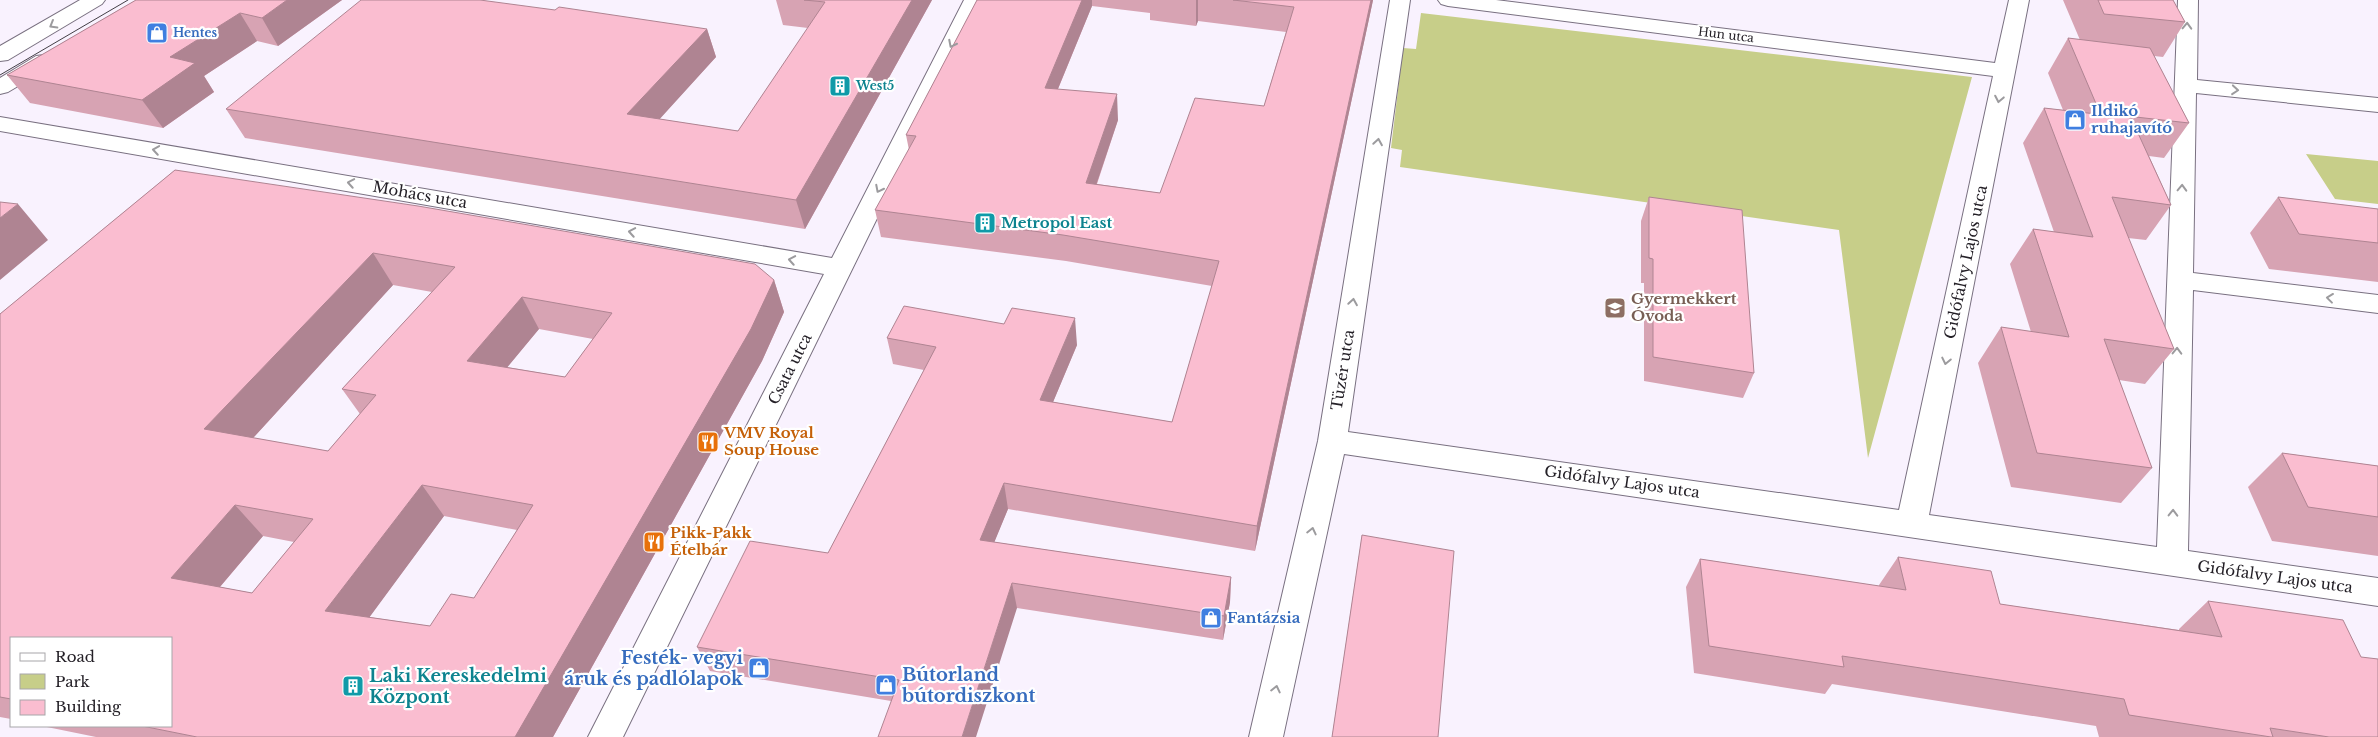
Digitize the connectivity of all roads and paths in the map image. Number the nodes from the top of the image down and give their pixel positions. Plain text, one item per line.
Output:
1 (95, 0) edge
2 (974, 0) edge
3 (1400, 0) edge
4 (1448, 0) edge
5 (2019, 0) edge
6 (2188, 0) edge
7 (57, 53) edge
8 (0, 55) edge
9 (2005, 71) junction
10 (2186, 85) junction
11 (0, 87) edge
12 (2378, 105) edge
13 (0, 124) edge
14 (192, 156) junction
15 (170, 174) edge
16 (840, 268) junction
17 (2179, 280) junction
18 (2378, 304) edge
19 (1332, 441) junction
20 (1912, 523) junction
21 (2172, 562) junction
22 (2378, 592) edge
23 (605, 737) edge
24 (1266, 737) edge

1 -> 8 street
2 -> 16 street, Csata utca
19 -> 3 street, Tüzér utca
4 - 9 street, Hun utca
5 - 9 street, Gidófalvy Lajos utca
10 -> 6 street
7 - 11 street
9 -> 20 street, Gidófalvy Lajos utca
10 -> 12 street
17 -> 10 street
14 -> 13 street, Mohács utca
14 - 15 street
16 -> 14 street, Mohács utca
16 - 23 street, Csata utca
18 -> 17 street
21 -> 17 street
19 - 20 street, Gidófalvy Lajos utca
24 -> 19 street, Tüzér utca
20 - 21 street, Gidófalvy Lajos utca
21 - 22 street, Gidófalvy Lajos utca

